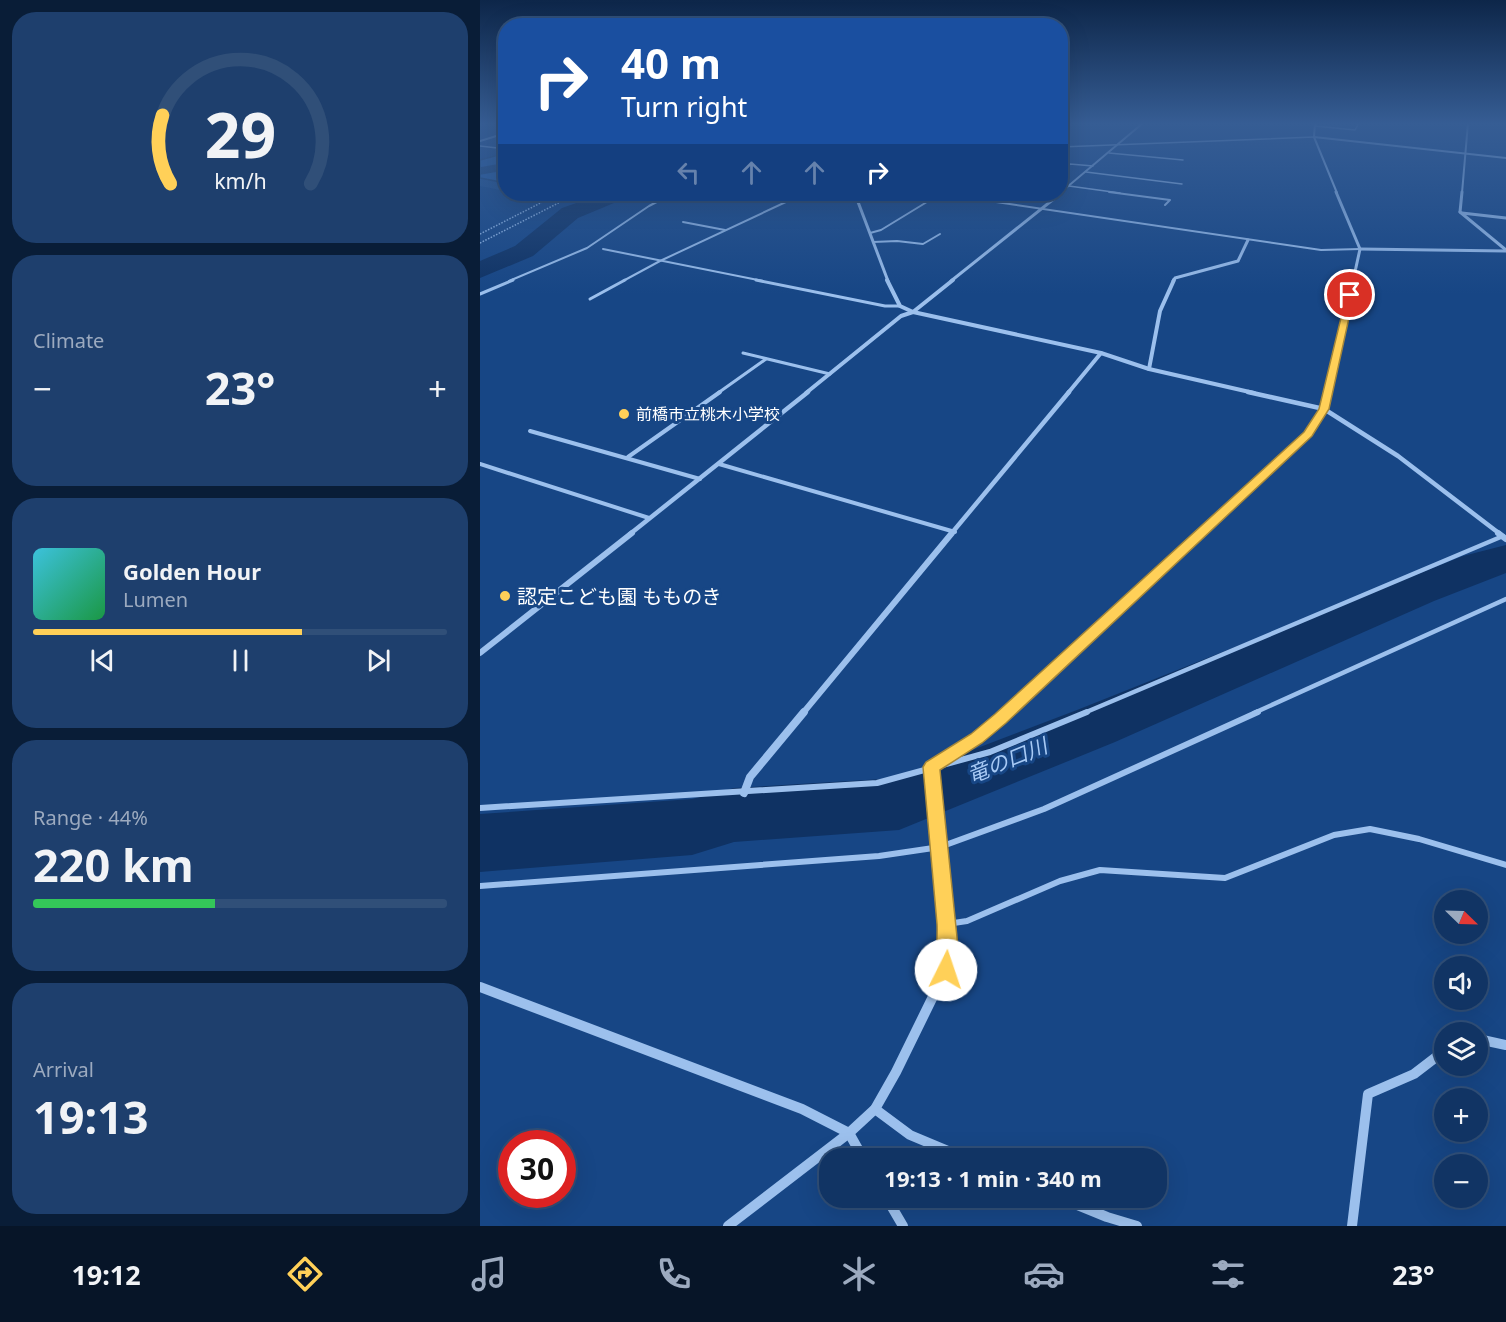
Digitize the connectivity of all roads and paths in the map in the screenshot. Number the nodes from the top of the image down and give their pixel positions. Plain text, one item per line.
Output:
1 (1076, 180) edge
2 (1152, 180) edge
3 (1332, 180) edge
4 (1463, 180) edge
5 (1182, 184) dead end
6 (1069, 186) joint
7 (1118, 193) junction
8 (1111, 200) dead end
9 (543, 201) edge
10 (561, 201) edge
11 (659, 201) edge
12 (784, 201) edge
13 (858, 201) edge
14 (929, 201) edge
15 (992, 201) edge
16 (1050, 201) edge
17 (539, 203) junction
18 (555, 204) junction
19 (1166, 206) dead end
20 (1042, 208) junction
21 (1460, 212) junction
22 (1506, 218) edge
23 (683, 222) dead end
24 (724, 230) junction
25 (870, 233) junction
26 (480, 234) edge
27 (940, 234) dead end
28 (1248, 240) junction
29 (873, 242) junction
30 (480, 243) edge
31 (603, 249) dead end
32 (1360, 249) junction
33 (1506, 251) edge
34 (660, 261) junction
35 (480, 294) edge
36 (590, 299) dead end
37 (900, 306) junction
38 (913, 312) junction
39 (743, 353) dead end
40 (1101, 353) junction
41 (766, 359) junction
42 (1149, 369) junction
43 (830, 374) junction
44 (1324, 409) junction
45 (530, 430) dead end
46 (628, 457) junction
47 (480, 464) edge
48 (719, 464) junction
49 (700, 479) junction
50 (649, 518) junction
51 (955, 532) junction
52 (1505, 537) edge
53 (1506, 599) edge
54 (480, 653) edge
55 (932, 770) junction
56 (744, 793) junction
57 (480, 808) edge
58 (939, 843) junction
59 (1506, 865) edge
60 (480, 886) edge
61 (947, 924) junction
62 (480, 987) edge
63 (1488, 1042) edge
64 (1506, 1046) edge
65 (1434, 1059) edge
66 (875, 1109) junction
67 (849, 1133) junction
68 (857, 1148) edge
69 (941, 1148) edge
70 (892, 1208) edge
71 (1085, 1208) edge
72 (728, 1226) edge
73 (903, 1226) edge
74 (1137, 1226) edge
75 (1352, 1226) edge

1 - 6 street
2 - 5 lane
3 - 32 street
4 - 21 street
6 - 7 lane
7 - 8 lane
7 - 19 lane
9 - 17 path
10 - 18 path
11 - 35 lane
12 - 24 lane
13 - 25 street
14 - 25 lane
15 - 20 lane
16 - 20 street
17 - 18 path
17 - 26 path
18 - 30 path
20 - 28 lane
20 - 38 street
21 - 22 street
21 - 33 street
23 - 24 lane
24 - 34 lane
25 - 29 street
27 - 29 lane
28 - 32 lane
28 - 42 street
29 - 37 street
31 - 34 lane
32 - 33 street
32 - 44 street
34 - 36 lane
34 - 37 lane
37 - 38 street
38 - 40 street
38 - 43 street
39 - 41 lane
40 - 42 street
40 - 51 street
41 - 43 lane
41 - 46 lane
42 - 44 street
43 - 48 street
44 - 52 street
44 - 55 street
45 - 46 lane
46 - 49 lane
47 - 50 lane
48 - 49 street
48 - 51 lane
49 - 50 street
50 - 54 street
51 - 56 street
52 - 55 lane
53 - 58 lane
55 - 56 lane
55 - 58 street
56 - 57 lane
58 - 60 lane
58 - 61 street
59 - 61 lane
61 - 66 street
62 - 67 street
63 - 64 street
65 - 75 street
66 - 67 street
66 - 69 street
67 - 68 street
67 - 72 street
70 - 73 street
71 - 74 street

